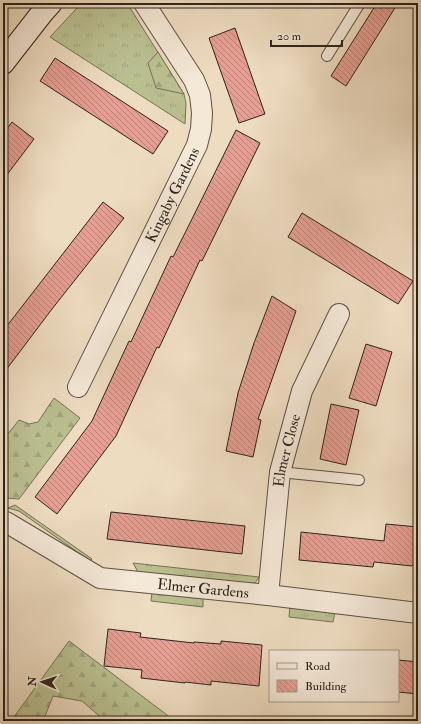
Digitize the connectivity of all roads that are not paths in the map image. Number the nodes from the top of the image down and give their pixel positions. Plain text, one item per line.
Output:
1 (51, 3) edge
2 (144, 3) edge
3 (360, 3) edge
4 (327, 56) dead end
5 (3, 63) edge
6 (339, 314) dead end
7 (78, 387) dead end
8 (280, 472) junction
9 (359, 480) dead end
10 (3, 522) edge
11 (268, 595) junction
12 (418, 613) edge

1 - 5 street
2 - 7 street, Kingaby Gardens
3 - 4 lane
6 - 8 street, Elmer Close
8 - 9 lane
8 - 11 street, Elmer Close
10 - 11 street, Elmer Gardens
11 - 12 street, Elmer Gardens

